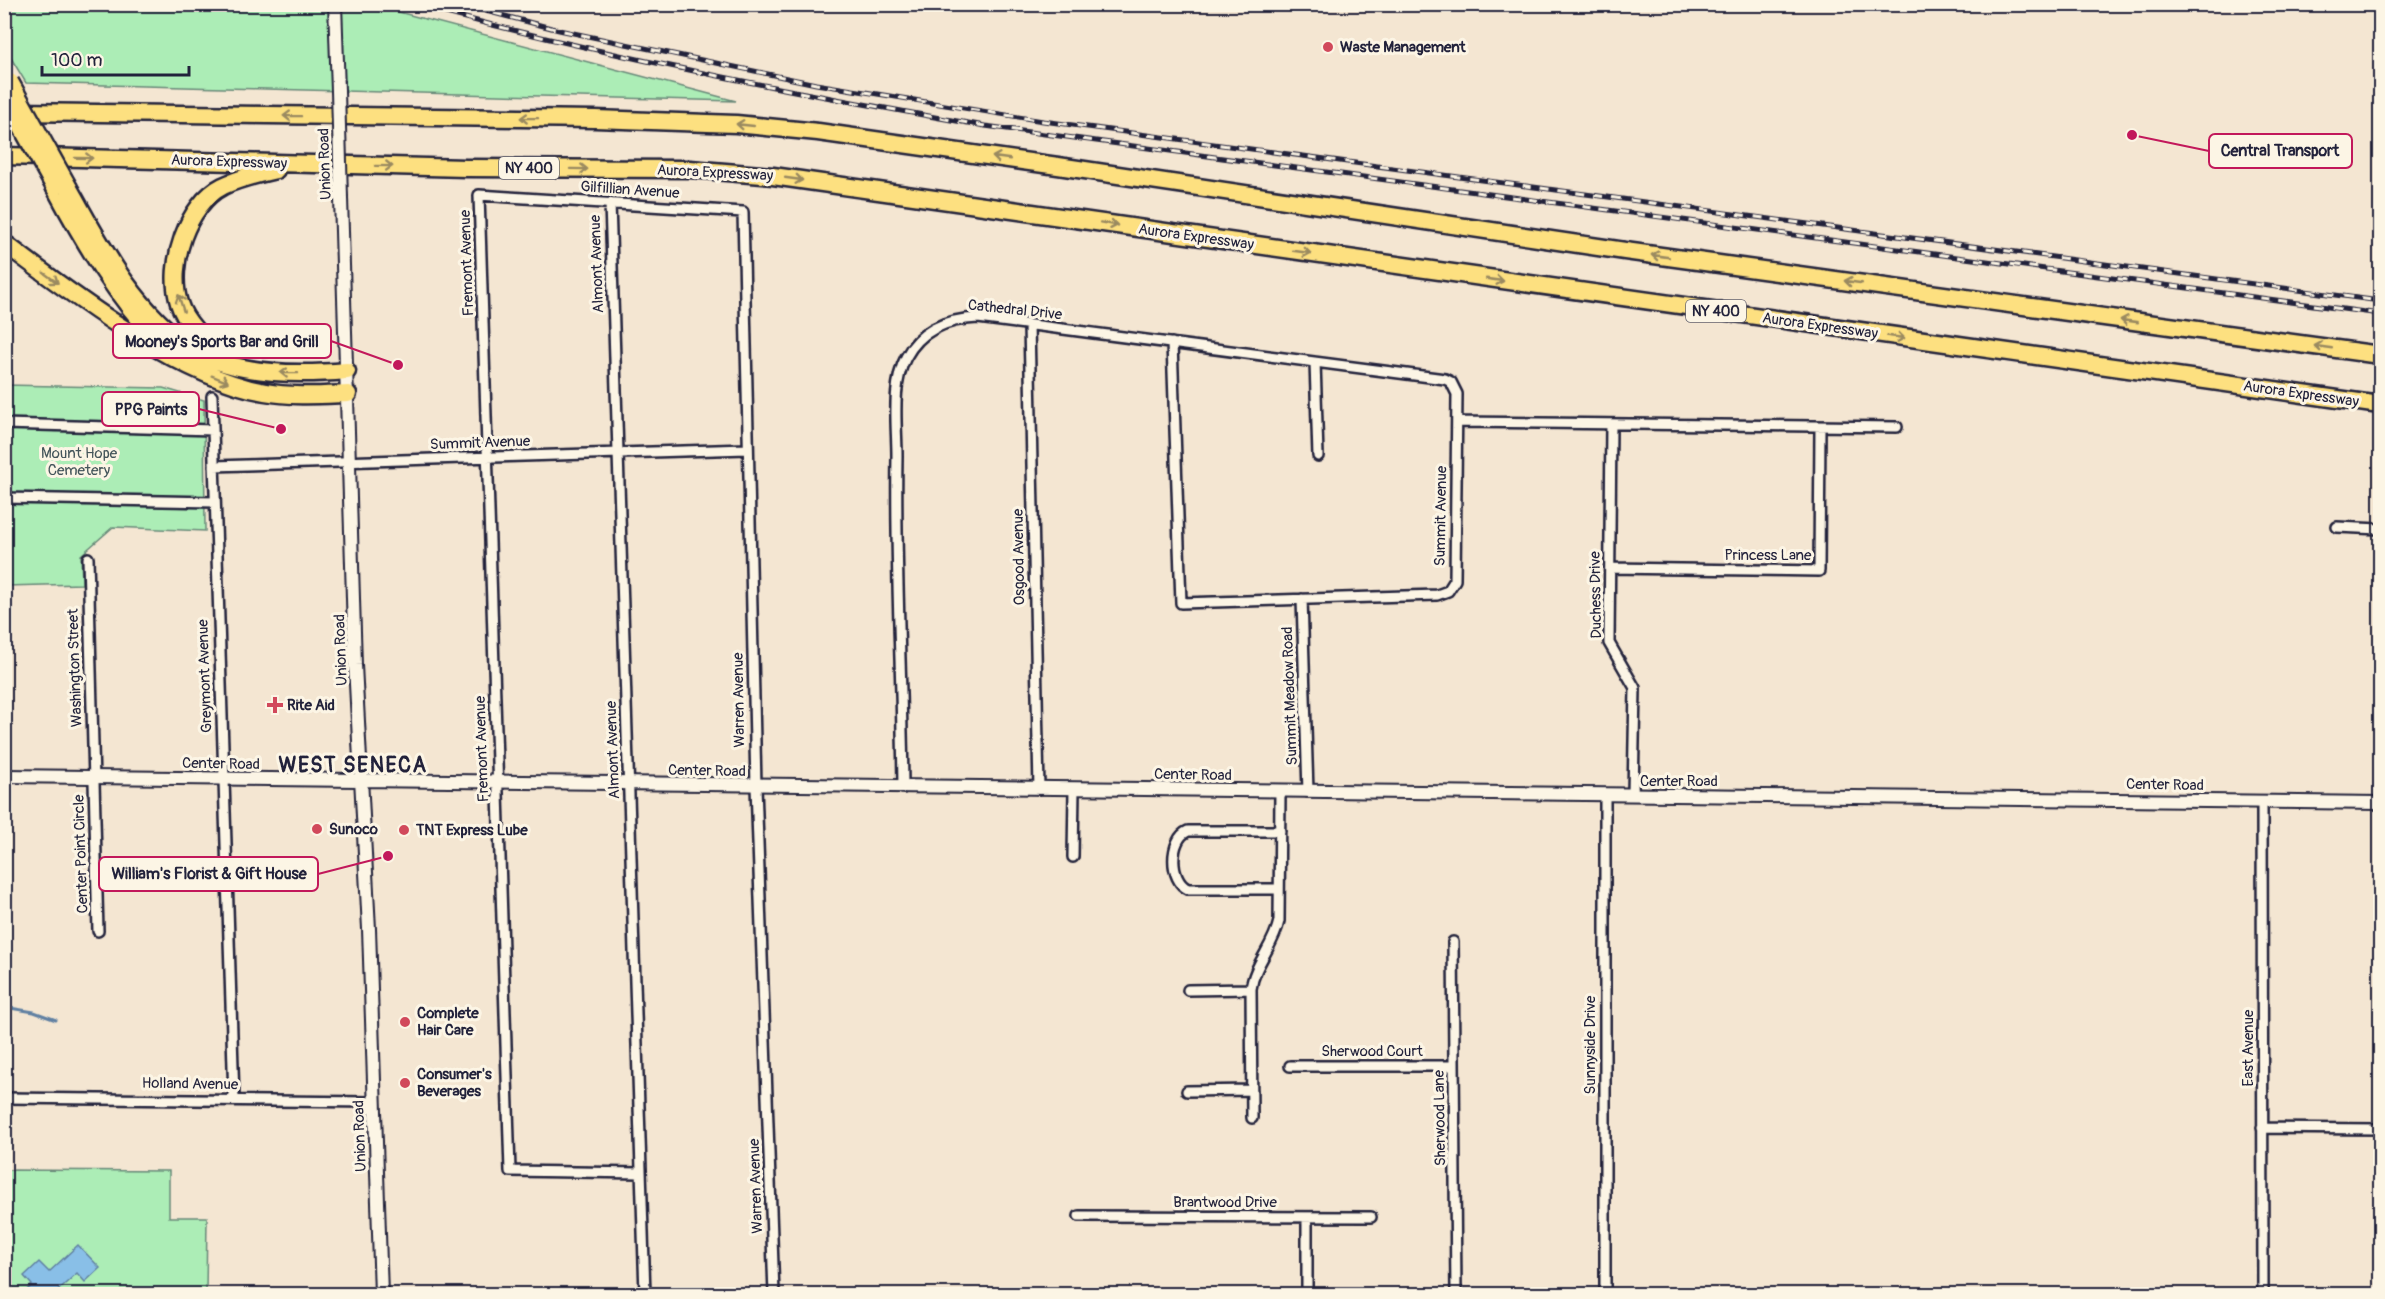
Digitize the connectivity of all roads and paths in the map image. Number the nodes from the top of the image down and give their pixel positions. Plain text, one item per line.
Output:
1 (335, 9) edge
2 (6, 83) edge
3 (4, 111) edge
4 (4, 156) edge
5 (298, 164) junction
6 (62, 188) junction
7 (479, 195) joint
8 (610, 203) junction
9 (743, 212) joint
10 (4, 243) edge
11 (1029, 325) junction
12 (1172, 343) junction
13 (2380, 356) edge
14 (177, 359) junction
15 (1315, 362) junction
16 (230, 364) junction
17 (347, 371) junction
18 (348, 394) junction
19 (212, 396) dead end
20 (2380, 405) edge
21 (1457, 422) junction
22 (4, 424) edge
23 (1611, 424) junction
24 (1820, 427) junction
25 (1897, 427) dead end
26 (213, 430) junction
27 (747, 449) junction
28 (617, 454) junction
29 (1318, 456) dead end
30 (489, 459) junction
31 (350, 462) junction
32 (214, 466) junction
33 (4, 498) edge
34 (215, 502) junction
35 (2337, 527) dead end
36 (2380, 529) edge
37 (88, 558) dead end
38 (1610, 568) junction
39 (1302, 599) junction
40 (4, 776) edge
41 (93, 777) junction
42 (225, 779) junction
43 (362, 780) junction
44 (498, 782) junction
45 (629, 784) junction
46 (756, 786) junction
47 (903, 788) junction
48 (1039, 789) junction
49 (1074, 789) junction
50 (1280, 791) junction
51 (1308, 792) junction
52 (1605, 795) junction
53 (1633, 795) junction
54 (2262, 801) junction
55 (2380, 803) edge
56 (1280, 831) junction
57 (1073, 857) dead end
58 (1279, 889) junction
59 (98, 931) dead end
60 (1453, 942) dead end
61 (1251, 989) junction
62 (1188, 990) dead end
63 (1290, 1066) dead end
64 (1454, 1066) junction
65 (1252, 1090) junction
66 (1187, 1091) dead end
67 (4, 1098) edge
68 (234, 1099) junction
69 (374, 1102) junction
70 (1252, 1118) dead end
71 (2262, 1128) junction
72 (2380, 1129) edge
73 (641, 1173) junction
74 (1078, 1216) dead end
75 (1307, 1217) junction
76 (1371, 1217) dead end
77 (381, 1294) edge
78 (645, 1294) edge
79 (774, 1294) edge
80 (1307, 1294) edge
81 (1456, 1294) edge
82 (1605, 1294) edge
83 (2263, 1294) edge

1 - 17 main road, Union Road, bridge
2 - 6 highway, bridge
13 -> 3 highway
4 -> 5 highway, Aurora Expressway / NY 400
16 -> 5 highway
5 -> 20 highway, Aurora Expressway / NY 400
6 - 14 highway
6 - 16 highway
7 - 8 street, Gilfillian Avenue
7 - 30 street, Fremont Avenue
8 - 9 street, Gilfillian Avenue
8 - 28 street, Almont Avenue
9 - 27 street, Warren Avenue
10 -> 14 highway
11 - 12 street, Cathedral Drive
11 - 47 street, Cathedral Drive
11 - 48 street, Osgood Avenue
12 - 15 street, Cathedral Drive
12 - 39 street, Summit Avenue
14 -> 18 highway
15 - 21 street, Cathedral Drive
15 - 29 street
17 -> 16 highway
17 - 18 main road, Union Road
18 - 31 main road, Union Road
19 - 26 street, Greymont Avenue
21 - 23 street
21 - 39 street, Summit Avenue
22 - 26 street
23 - 24 street
23 - 38 street, Duchess Drive
24 - 25 street
24 - 38 street, Princess Lane
26 - 32 street, Greymont Avenue
27 - 28 street, Summit Avenue
27 - 46 street, Warren Avenue
28 - 30 street, Summit Avenue
28 - 45 street, Almont Avenue
30 - 31 street, Summit Avenue
30 - 44 street, Fremont Avenue
31 - 32 street, Summit Avenue
31 - 43 main road, Union Road
32 - 34 street, Greymont Avenue
33 - 34 street
34 - 42 street, Greymont Avenue
35 - 36 street
37 - 41 street, Washington Street
38 - 53 street, Duchess Drive
39 - 51 street, Summit Meadow Road
40 - 41 main road, Center Road
41 - 42 main road, Center Road
41 - 59 street, Center Point Circle
42 - 43 main road, Center Road
42 - 68 street, Greymont Avenue
43 - 44 main road, Center Road
43 - 69 main road, Union Road
44 - 45 main road, Center Road
44 - 73 street, Fremont Avenue
45 - 46 main road, Center Road
45 - 73 street, Almont Avenue
46 - 47 main road, Center Road
46 - 79 street, Warren Avenue
47 - 48 main road, Center Road
48 - 49 main road, Center Road
49 - 50 main road, Center Road
49 - 57 street
50 - 51 main road, Center Road
50 - 56 street
51 - 52 main road, Center Road
52 - 53 main road, Center Road
52 - 82 street, Sunnyside Drive
53 - 54 main road, Center Road
54 - 55 main road, Center Road
54 - 71 street, East Avenue
56 - 58 street
56 - 58 street
58 - 61 street
60 - 64 street, Sherwood Lane
61 - 62 street
61 - 65 street
63 - 64 street, Sherwood Court
64 - 81 street, Sherwood Lane
65 - 66 street
65 - 70 street
67 - 68 street, Holland Avenue
68 - 69 street, Holland Avenue
69 - 77 main road, Union Road
71 - 72 street
71 - 83 street, East Avenue
73 - 78 street, Almont Avenue
74 - 75 street, Brantwood Drive
75 - 76 street, Brantwood Drive
75 - 80 street

